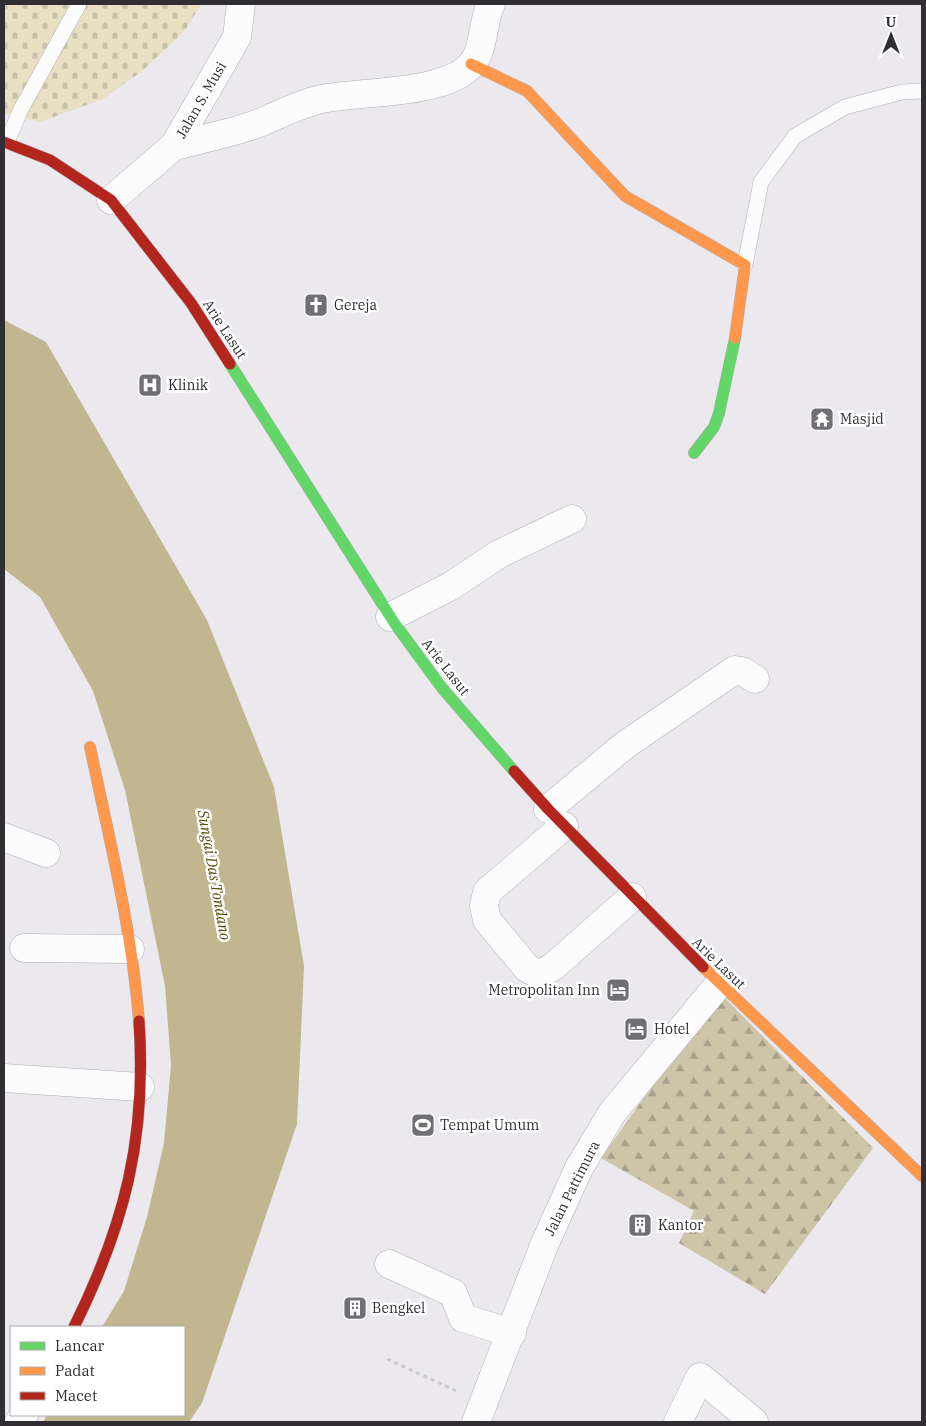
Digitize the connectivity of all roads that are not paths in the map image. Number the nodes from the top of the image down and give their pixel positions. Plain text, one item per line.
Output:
1 (79, 4) edge
2 (241, 4) edge
3 (491, 4) edge
4 (471, 64) junction
5 (922, 90) edge
6 (6, 142) edge
7 (174, 146) junction
8 (111, 200) junction
9 (745, 265) junction
10 (694, 453) dead end
11 (572, 519) dead end
12 (390, 617) junction
13 (756, 679) dead end
14 (90, 747) dead end
15 (556, 817) junction
16 (4, 838) edge
17 (46, 854) dead end
18 (632, 897) junction
19 (24, 948) dead end
20 (130, 949) junction
21 (720, 984) junction
22 (4, 1078) edge
23 (140, 1087) junction
24 (922, 1174) edge
25 (389, 1264) dead end
26 (75, 1326) edge
27 (512, 1333) junction
28 (481, 1413) edge
29 (678, 1422) edge
30 (754, 1422) edge

1 - 6 lane
2 - 7 street, Jalan S. Musi
3 - 4 street
4 - 7 street
4 - 9 main road
5 - 9 lane
6 - 8 main road, Arie Lasut
7 - 8 street, Jalan S. Musi
8 - 12 main road, Arie Lasut
9 - 10 main road
11 - 12 street
12 - 15 main road, Arie Lasut
13 - 15 street
14 - 20 main road
15 - 18 main road, Arie Lasut
15 - 18 street
16 - 17 street
18 - 21 main road, Arie Lasut
19 - 20 street
20 - 23 main road
21 - 24 main road, Arie Lasut
21 - 27 street, Jalan Pattimura
22 - 23 street
23 - 26 main road
25 - 27 street
27 - 28 street, Jalan Pattimura
29 - 30 street

